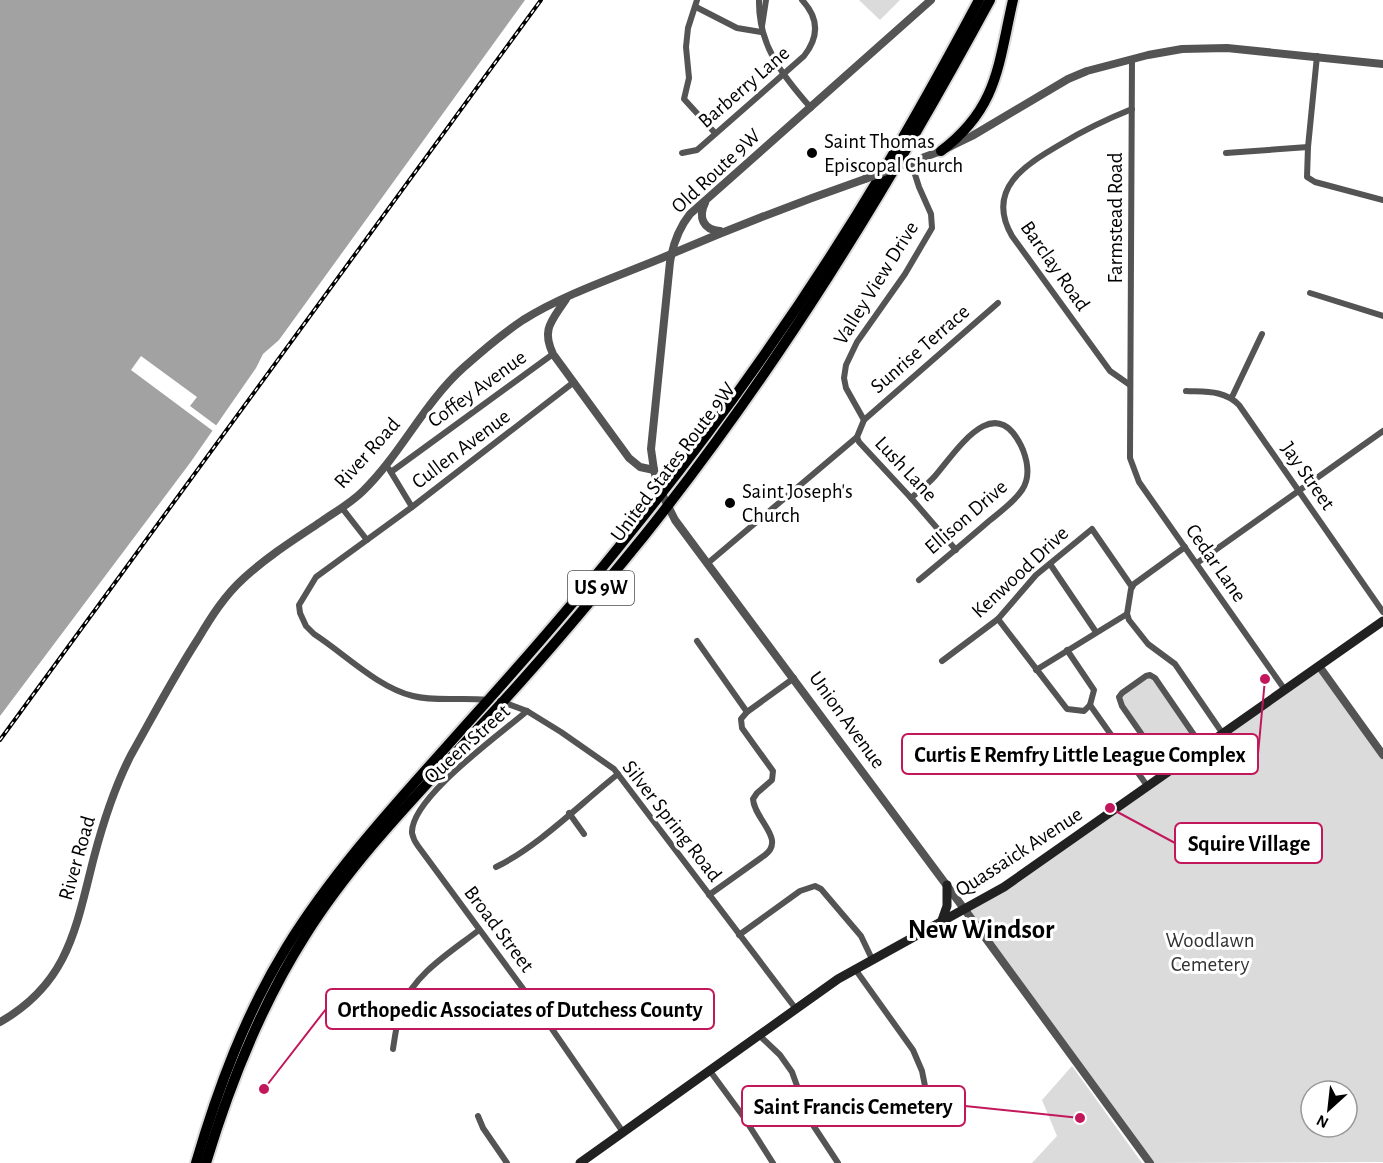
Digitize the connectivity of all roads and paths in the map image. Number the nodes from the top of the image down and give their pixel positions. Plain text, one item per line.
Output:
1 (759, 0) edge
2 (766, 0) edge
3 (802, 0) edge
4 (932, 0) edge
5 (979, 0) edge
6 (990, 0) edge
7 (1013, 0) edge
8 (696, 3) edge
9 (761, 32) junction
10 (1317, 56) junction
11 (1132, 59) junction
12 (1383, 64) edge
13 (783, 76) junction
14 (811, 108) junction
15 (1132, 109) junction
16 (715, 133) junction
17 (1308, 147) junction
18 (941, 151) junction
19 (682, 153) dead end
20 (1226, 153) dead end
21 (911, 162) junction
22 (1383, 200) edge
23 (705, 202) junction
24 (723, 231) junction
25 (671, 254) junction
26 (1310, 293) dead end
27 (566, 299) junction
28 (998, 303) dead end
29 (805, 304) junction
30 (1383, 316) edge
31 (1262, 334) dead end
32 (553, 354) junction
33 (574, 382) junction
34 (1130, 385) junction
35 (1186, 391) dead end
36 (1232, 397) junction
37 (864, 420) junction
38 (1383, 431) edge
39 (857, 437) junction
40 (1130, 450) joint
41 (386, 463) junction
42 (654, 470) junction
43 (391, 472) junction
44 (1298, 490) junction
45 (661, 494) junction
46 (911, 498) junction
47 (667, 506) junction
48 (412, 507) junction
49 (342, 508) junction
50 (367, 540) junction
51 (1185, 547) junction
52 (956, 550) junction
53 (708, 563) junction
54 (1197, 563) junction
55 (1050, 564) junction
56 (918, 580) dead end
57 (1132, 587) junction
58 (1383, 612) edge
59 (1126, 614) junction
60 (998, 619) junction
61 (1383, 621) edge
62 (1096, 632) junction
63 (698, 641) dead end
64 (1067, 650) junction
65 (942, 661) dead end
66 (1319, 666) junction
67 (1036, 670) junction
68 (794, 678) junction
69 (1285, 690) junction
70 (488, 700) junction
71 (503, 702) junction
72 (1090, 705) junction
73 (527, 711) junction
74 (747, 712) junction
75 (1223, 734) junction
76 (1203, 748) junction
77 (1383, 755) edge
78 (1168, 772) junction
79 (618, 774) junction
80 (1148, 787) junction
81 (569, 813) junction
82 (412, 833) joint
83 (584, 834) dead end
84 (496, 867) dead end
85 (947, 885) junction
86 (709, 894) junction
87 (965, 909) junction
88 (941, 922) junction
89 (480, 930) junction
90 (739, 935) junction
91 (872, 959) junction
92 (855, 969) junction
93 (265, 996) junction
94 (796, 1010) junction
95 (0, 1022) edge
96 (759, 1035) junction
97 (393, 1049) dead end
98 (710, 1071) junction
99 (926, 1091) dead end
100 (478, 1116) dead end
101 (623, 1132) junction
102 (196, 1163) edge
103 (206, 1163) edge
104 (507, 1163) edge
105 (580, 1163) edge
106 (773, 1163) edge
107 (838, 1163) edge
108 (1150, 1163) edge

1 - 9 street
2 - 9 street
3 - 13 street, Barberry Lane
4 - 14 street, Old Route 9W
5 - 29 highway, United States Route 9W / US 9W
6 - 29 highway, United States Route 9W / US 9W
7 - 18 highway
8 - 9 street
8 - 16 street
9 - 13 street
10 - 11 street, River Road
10 - 12 street, River Road
10 - 17 street
11 - 15 street, Farmstead Road
11 - 18 street, River Road
13 - 14 street
13 - 16 street, Barberry Lane
14 - 23 street, Old Route 9W
15 - 34 street, Farmstead Road
15 - 34 street, Barclay Road
16 - 19 street, Barberry Lane
17 - 20 street
17 - 22 street
18 - 21 street, River Road
21 - 24 street, River Road, bridge
21 - 37 street, Valley View Drive
23 - 24 street
23 - 25 street, Old Route 9W
24 - 25 street, River Road
25 - 27 street, River Road
25 - 42 street, Old Route 9W
26 - 30 street
27 - 32 street
27 - 41 street, River Road
28 - 37 street, Sunrise Terrace
29 - 45 highway, United States Route 9W / US 9W
29 - 47 highway, United States Route 9W / US 9W
31 - 36 street
32 - 33 street
32 - 43 street, Coffey Avenue
33 - 42 street
33 - 48 street, Cullen Avenue
34 - 40 street, Farmstead Road
35 - 36 street
36 - 44 street, Jay Street
37 - 39 street
38 - 44 street
39 - 46 street, Lush Lane
39 - 53 street
40 - 51 street, Cedar Lane
41 - 43 street
41 - 49 street, River Road
42 - 45 street, Union Avenue
43 - 48 street
44 - 54 street
44 - 58 street, Jay Street
45 - 47 street, Union Avenue
45 - 70 highway, United States Route 9W / US 9W
46 - 52 street, Lush Lane
46 - 52 street, Ellison Drive
47 - 53 street, Union Avenue
47 - 71 highway, United States Route 9W / US 9W
48 - 50 street, Cullen Avenue
49 - 50 street
49 - 95 street, River Road
50 - 70 street, Silver Spring Road
51 - 54 street, Cedar Lane
51 - 57 street
52 - 56 street, Ellison Drive
53 - 68 street, Union Avenue
54 - 69 street, Cedar Lane
55 - 57 street, Kenwood Drive
55 - 60 street, Kenwood Drive
55 - 62 street
57 - 59 street
59 - 62 street
59 - 75 street
60 - 65 street, Kenwood Drive
60 - 67 street
61 - 66 main road, Quassaick Avenue
62 - 64 street
63 - 74 street
64 - 67 street
64 - 72 street
66 - 69 main road, Quassaick Avenue
66 - 77 street
67 - 72 street
68 - 74 street
68 - 85 street, Union Avenue
69 - 75 main road, Quassaick Avenue
70 - 71 street, Silver Spring Road
70 - 93 highway, United States Route 9W / US 9W
71 - 73 street, Silver Spring Road
71 - 93 highway, United States Route 9W / US 9W
72 - 80 street
73 - 79 street, Silver Spring Road
73 - 82 street, Queen Street
74 - 86 street
75 - 76 main road, Quassaick Avenue
76 - 78 main road, Quassaick Avenue
76 - 78 street
78 - 80 main road, Quassaick Avenue
79 - 81 street
79 - 86 street, Silver Spring Road
80 - 87 main road, Quassaick Avenue
81 - 83 street
81 - 84 street
82 - 89 street, Broad Street
85 - 87 street, Union Avenue
85 - 88 main road
86 - 90 street, Silver Spring Road
87 - 88 main road, Quassaick Avenue
87 - 108 street, Union Avenue
88 - 91 main road, Quassaick Avenue
89 - 97 street
89 - 101 street, Broad Street
90 - 91 street
90 - 94 street, Silver Spring Road
91 - 92 main road, Quassaick Avenue
92 - 94 main road, Quassaick Avenue
92 - 99 street
93 - 102 highway, United States Route 9W / US 9W
93 - 103 highway, United States Route 9W / US 9W
94 - 96 main road, Quassaick Avenue
96 - 98 main road, Quassaick Avenue
96 - 107 street
98 - 101 main road, Quassaick Avenue
98 - 106 street
100 - 104 street
101 - 105 main road, Quassaick Avenue

